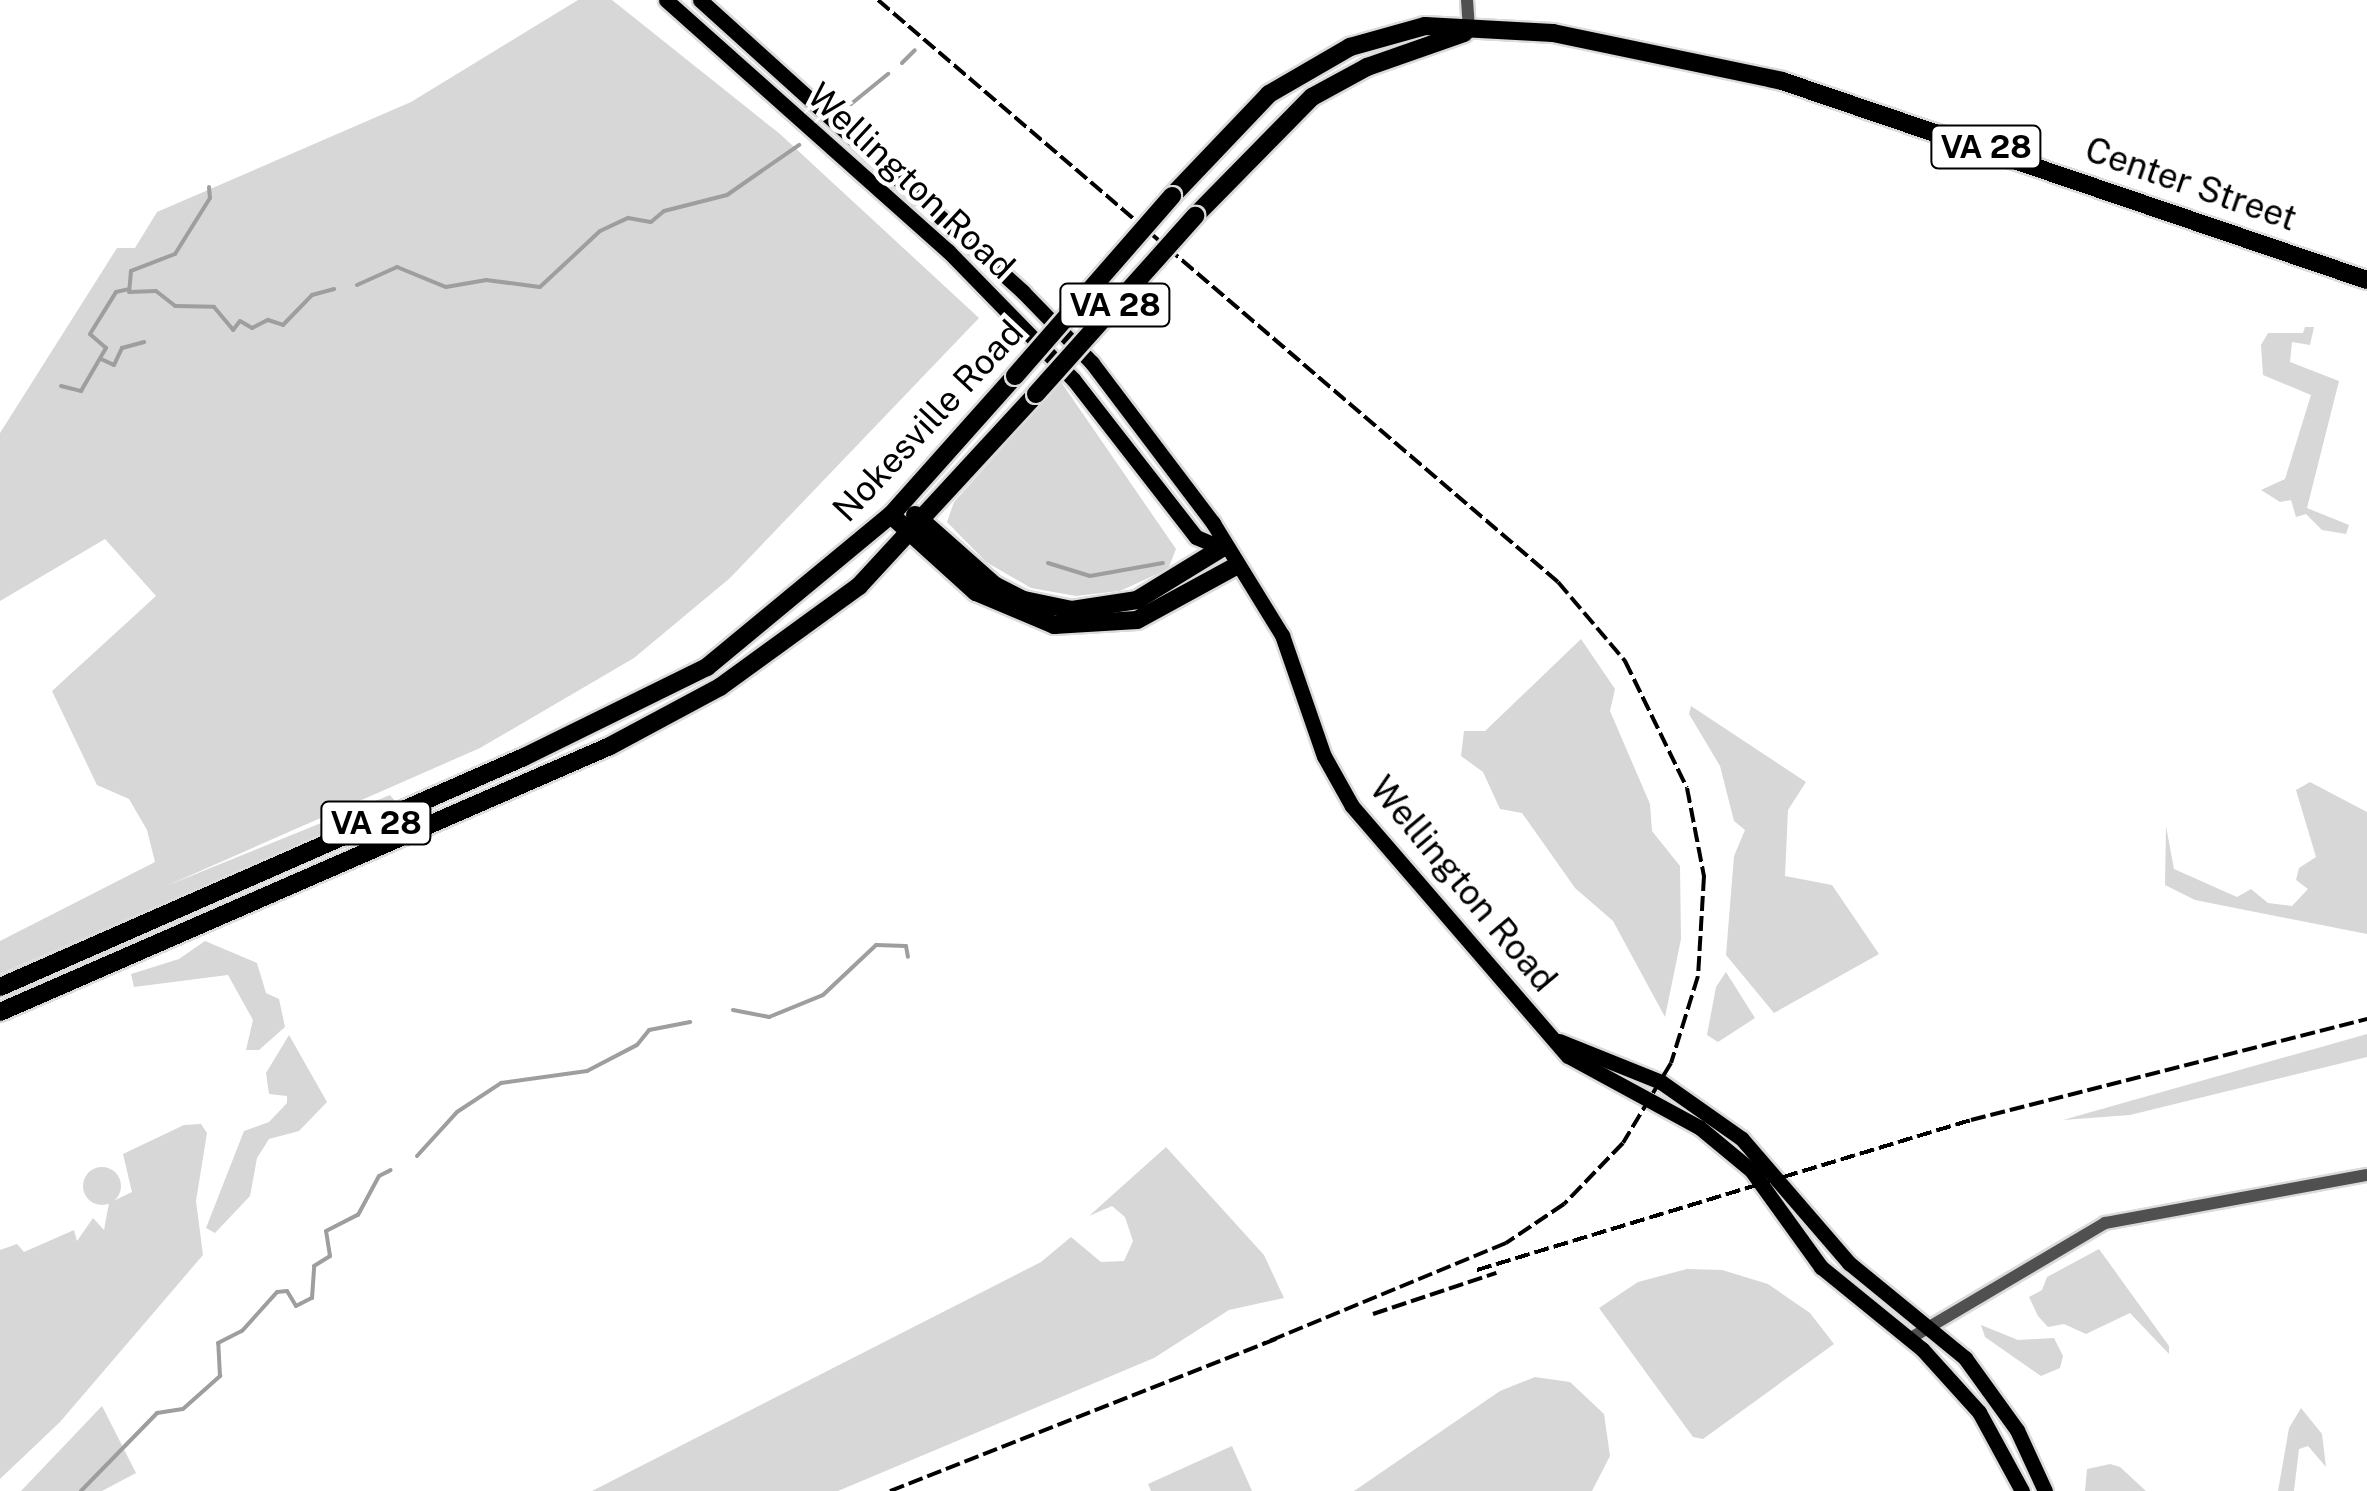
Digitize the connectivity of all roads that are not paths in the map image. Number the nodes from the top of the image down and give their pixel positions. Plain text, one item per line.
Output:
1 (666, 0) edge
2 (700, 0) edge
3 (1467, 0) edge
4 (1469, 30) junction
5 (2367, 280) edge
6 (897, 509) junction
7 (916, 528) junction
8 (1222, 548) junction
9 (1236, 566) junction
10 (0, 987) edge
11 (0, 1012) edge
12 (1559, 1041) junction
13 (2367, 1175) edge
14 (1933, 1327) junction
15 (1909, 1339) junction
16 (2022, 1491) edge
17 (2045, 1491) edge

1 - 8 main road, Wellington Road
2 - 8 main road, Wellington Road
3 - 4 street
4 - 5 highway, Center Street / VA 28
4 - 6 highway, Nokesville Road / VA 28, bridge
4 - 7 highway, Nokesville Road / VA 28, bridge
6 - 7 highway
6 - 10 highway, Nokesville Road / VA 28
7 - 8 highway
7 - 9 highway
7 - 11 highway, Nokesville Road / VA 28
8 - 9 main road, Wellington Road
9 - 12 main road, Wellington Road
12 - 14 main road, Wellington Road
12 - 15 main road, Wellington Road
13 - 14 street
14 - 15 street
14 - 17 main road, Wellington Road
15 - 16 main road, Wellington Road

